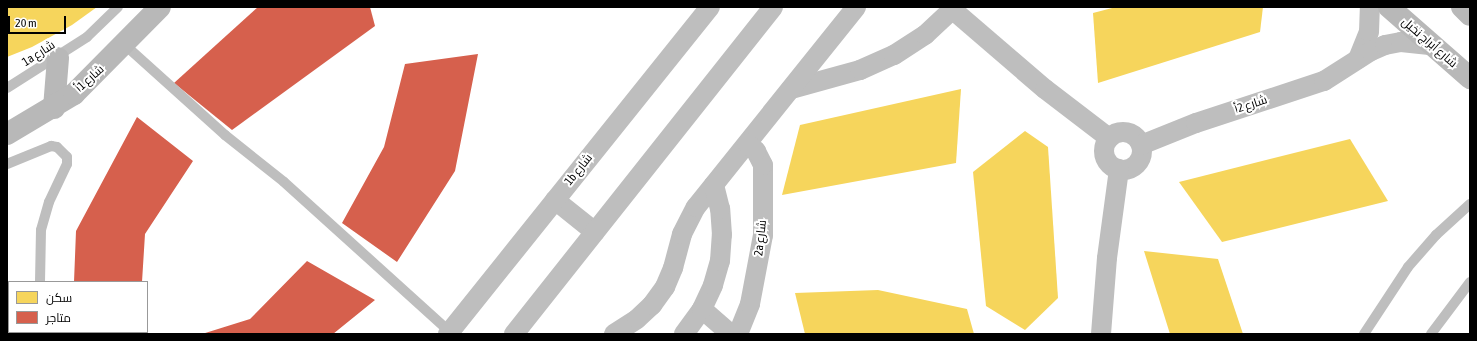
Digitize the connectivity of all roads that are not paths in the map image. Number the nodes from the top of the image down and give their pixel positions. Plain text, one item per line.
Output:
1 (118, 7) edge
2 (160, 7) edge
3 (710, 7) edge
4 (773, 7) edge
5 (856, 7) edge
6 (1370, 7) edge
7 (1389, 7) edge
8 (1462, 7) edge
9 (954, 9) edge
10 (1470, 15) edge
11 (125, 45) junction
12 (1432, 45) junction
13 (58, 58) junction
14 (1358, 59) junction
15 (1470, 78) edge
16 (7, 88) edge
17 (791, 89) junction
18 (54, 108) junction
19 (7, 134) edge
20 (1109, 138) junction
21 (748, 144) junction
22 (1141, 145) junction
23 (7, 164) edge
24 (1119, 170) junction
25 (714, 185) junction
26 (555, 200) junction
27 (1470, 204) edge
28 (595, 232) junction
29 (40, 281) edge
30 (1470, 282) edge
31 (702, 309) junction
32 (449, 333) edge
33 (514, 334) edge
34 (614, 334) edge
35 (684, 334) edge
36 (731, 334) edge
37 (738, 334) edge
38 (1101, 334) edge
39 (1364, 334) edge
40 (1431, 334) edge

1 - 13 lane, 1a شارع
2 - 11 street, شارع 1أ
3 - 26 street, 1b شارع
4 - 28 street
5 - 17 street
6 - 14 street
7 - 12 street, شارع أبراج نخيل
8 - 10 street
9 - 17 street
9 - 20 street
11 - 18 street, شارع 1أ
11 - 32 lane
12 - 14 street, شارع 2أ
12 - 15 street, شارع أبراج نخيل
13 - 16 lane, 1a شارع
13 - 18 street
14 - 22 street, شارع 2أ
17 - 21 street
18 - 19 street, شارع 1أ
20 - 22 street
20 - 24 street
21 - 25 street
21 - 37 street, 2a شارع
22 - 24 street
23 - 29 lane
24 - 38 street
25 - 31 street
25 - 34 street
26 - 28 street
26 - 32 street, 1b شارع
27 - 39 lane
28 - 33 street
30 - 40 lane
31 - 35 street
31 - 36 street

